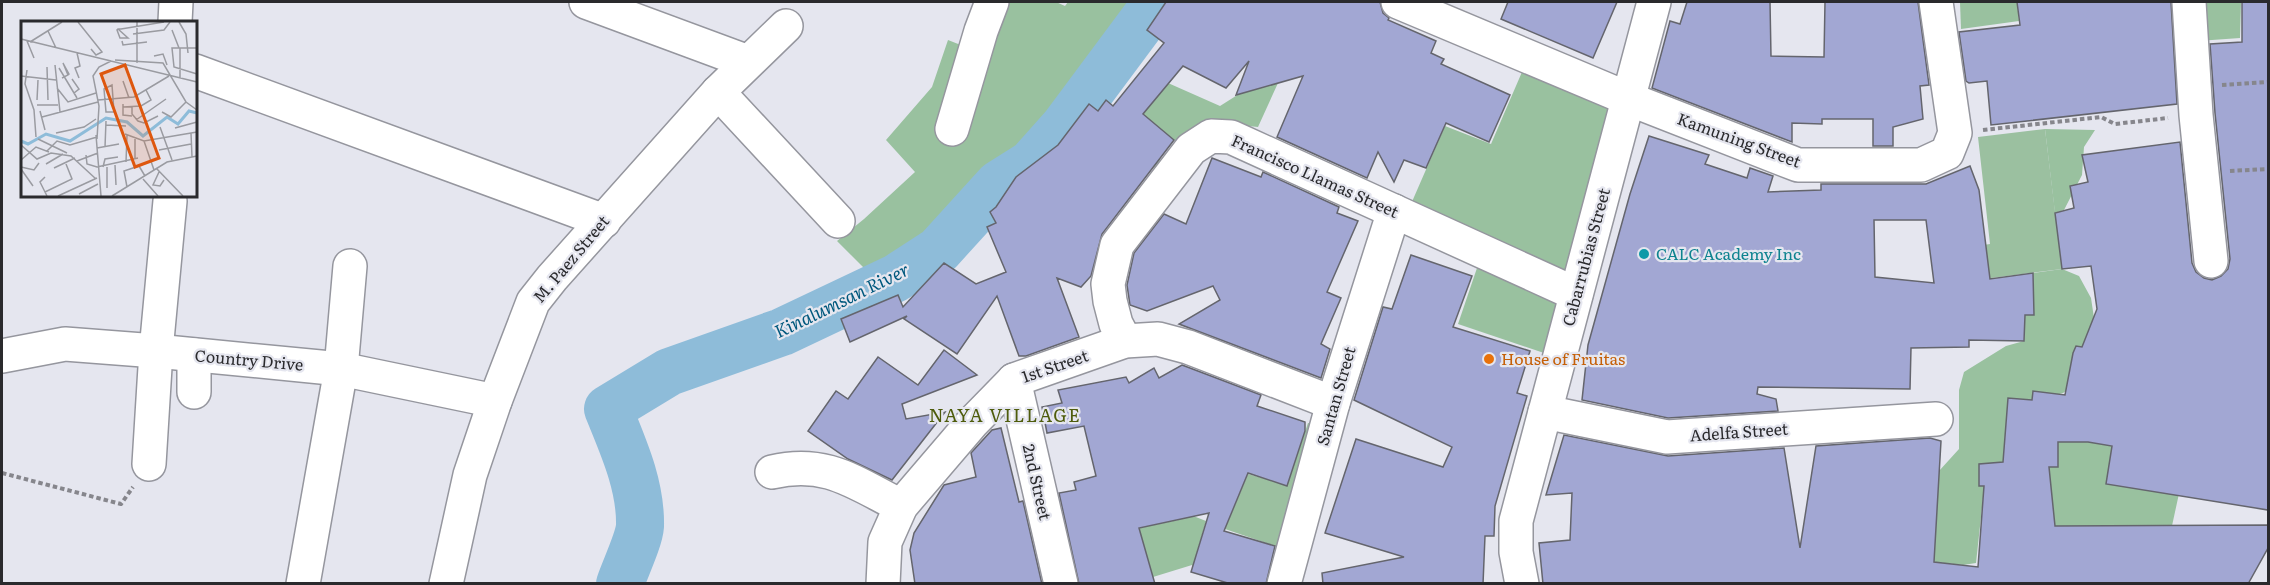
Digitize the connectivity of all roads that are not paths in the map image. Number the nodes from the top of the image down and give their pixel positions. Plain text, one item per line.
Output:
1 (176, 2) edge
2 (586, 2) edge
3 (992, 2) edge
4 (1398, 2) edge
5 (1654, 2) edge
6 (1936, 2) edge
7 (2189, 2) edge
8 (175, 21) edge
9 (786, 26) dead end
10 (748, 62) junction
11 (196, 70) edge
12 (718, 92) junction
13 (1629, 99) junction
14 (952, 129) dead end
15 (170, 201) dead end
16 (1394, 211) junction
17 (604, 221) junction
18 (838, 221) dead end
19 (2211, 261) dead end
20 (350, 266) dead end
21 (1576, 294) junction
22 (1125, 341) junction
23 (156, 351) junction
24 (194, 355) junction
25 (2, 356) edge
26 (341, 369) junction
27 (1014, 380) junction
28 (194, 392) dead end
29 (495, 401) junction
30 (1333, 403) junction
31 (1545, 412) junction
32 (1936, 419) dead end
33 (149, 464) road end
34 (772, 472) dead end
35 (901, 506) junction
36 (303, 584) edge
37 (446, 584) edge
38 (883, 584) edge
39 (1061, 584) edge
40 (1284, 584) edge
41 (1522, 584) edge

1 - 8 street
2 - 10 street
3 - 14 street
4 - 13 street, Kamuning Street
5 - 13 street, Cabarrubias Street
6 - 13 street, Kamuning Street
7 - 19 street
9 - 10 street, M. Paez Street
10 - 12 street, M. Paez Street
11 - 17 street
12 - 17 street, M. Paez Street
12 - 18 street
13 - 21 street, Cabarrubias Street
15 - 23 street
16 - 21 street, Francisco Llamas Street
16 - 22 street, Francisco Llamas Street
16 - 30 street, Santan Street
17 - 29 street, M. Paez Street
20 - 26 street
21 - 31 street, Cabarrubias Street
22 - 27 street, 1st Street
22 - 30 street, 1st Street
23 - 24 street, Country Drive
23 - 25 street, Country Drive
23 - 33 street
24 - 26 street, Country Drive
24 - 28 street
26 - 29 street, Country Drive
26 - 36 street
27 - 35 street, 1st Street
27 - 39 street, 2nd Street
29 - 37 street, M. Paez Street
30 - 40 street, Santan Street
31 - 32 street, Adelfa Street
31 - 41 street, Cabarrubias Street
34 - 35 street
35 - 38 street, 1st Street

